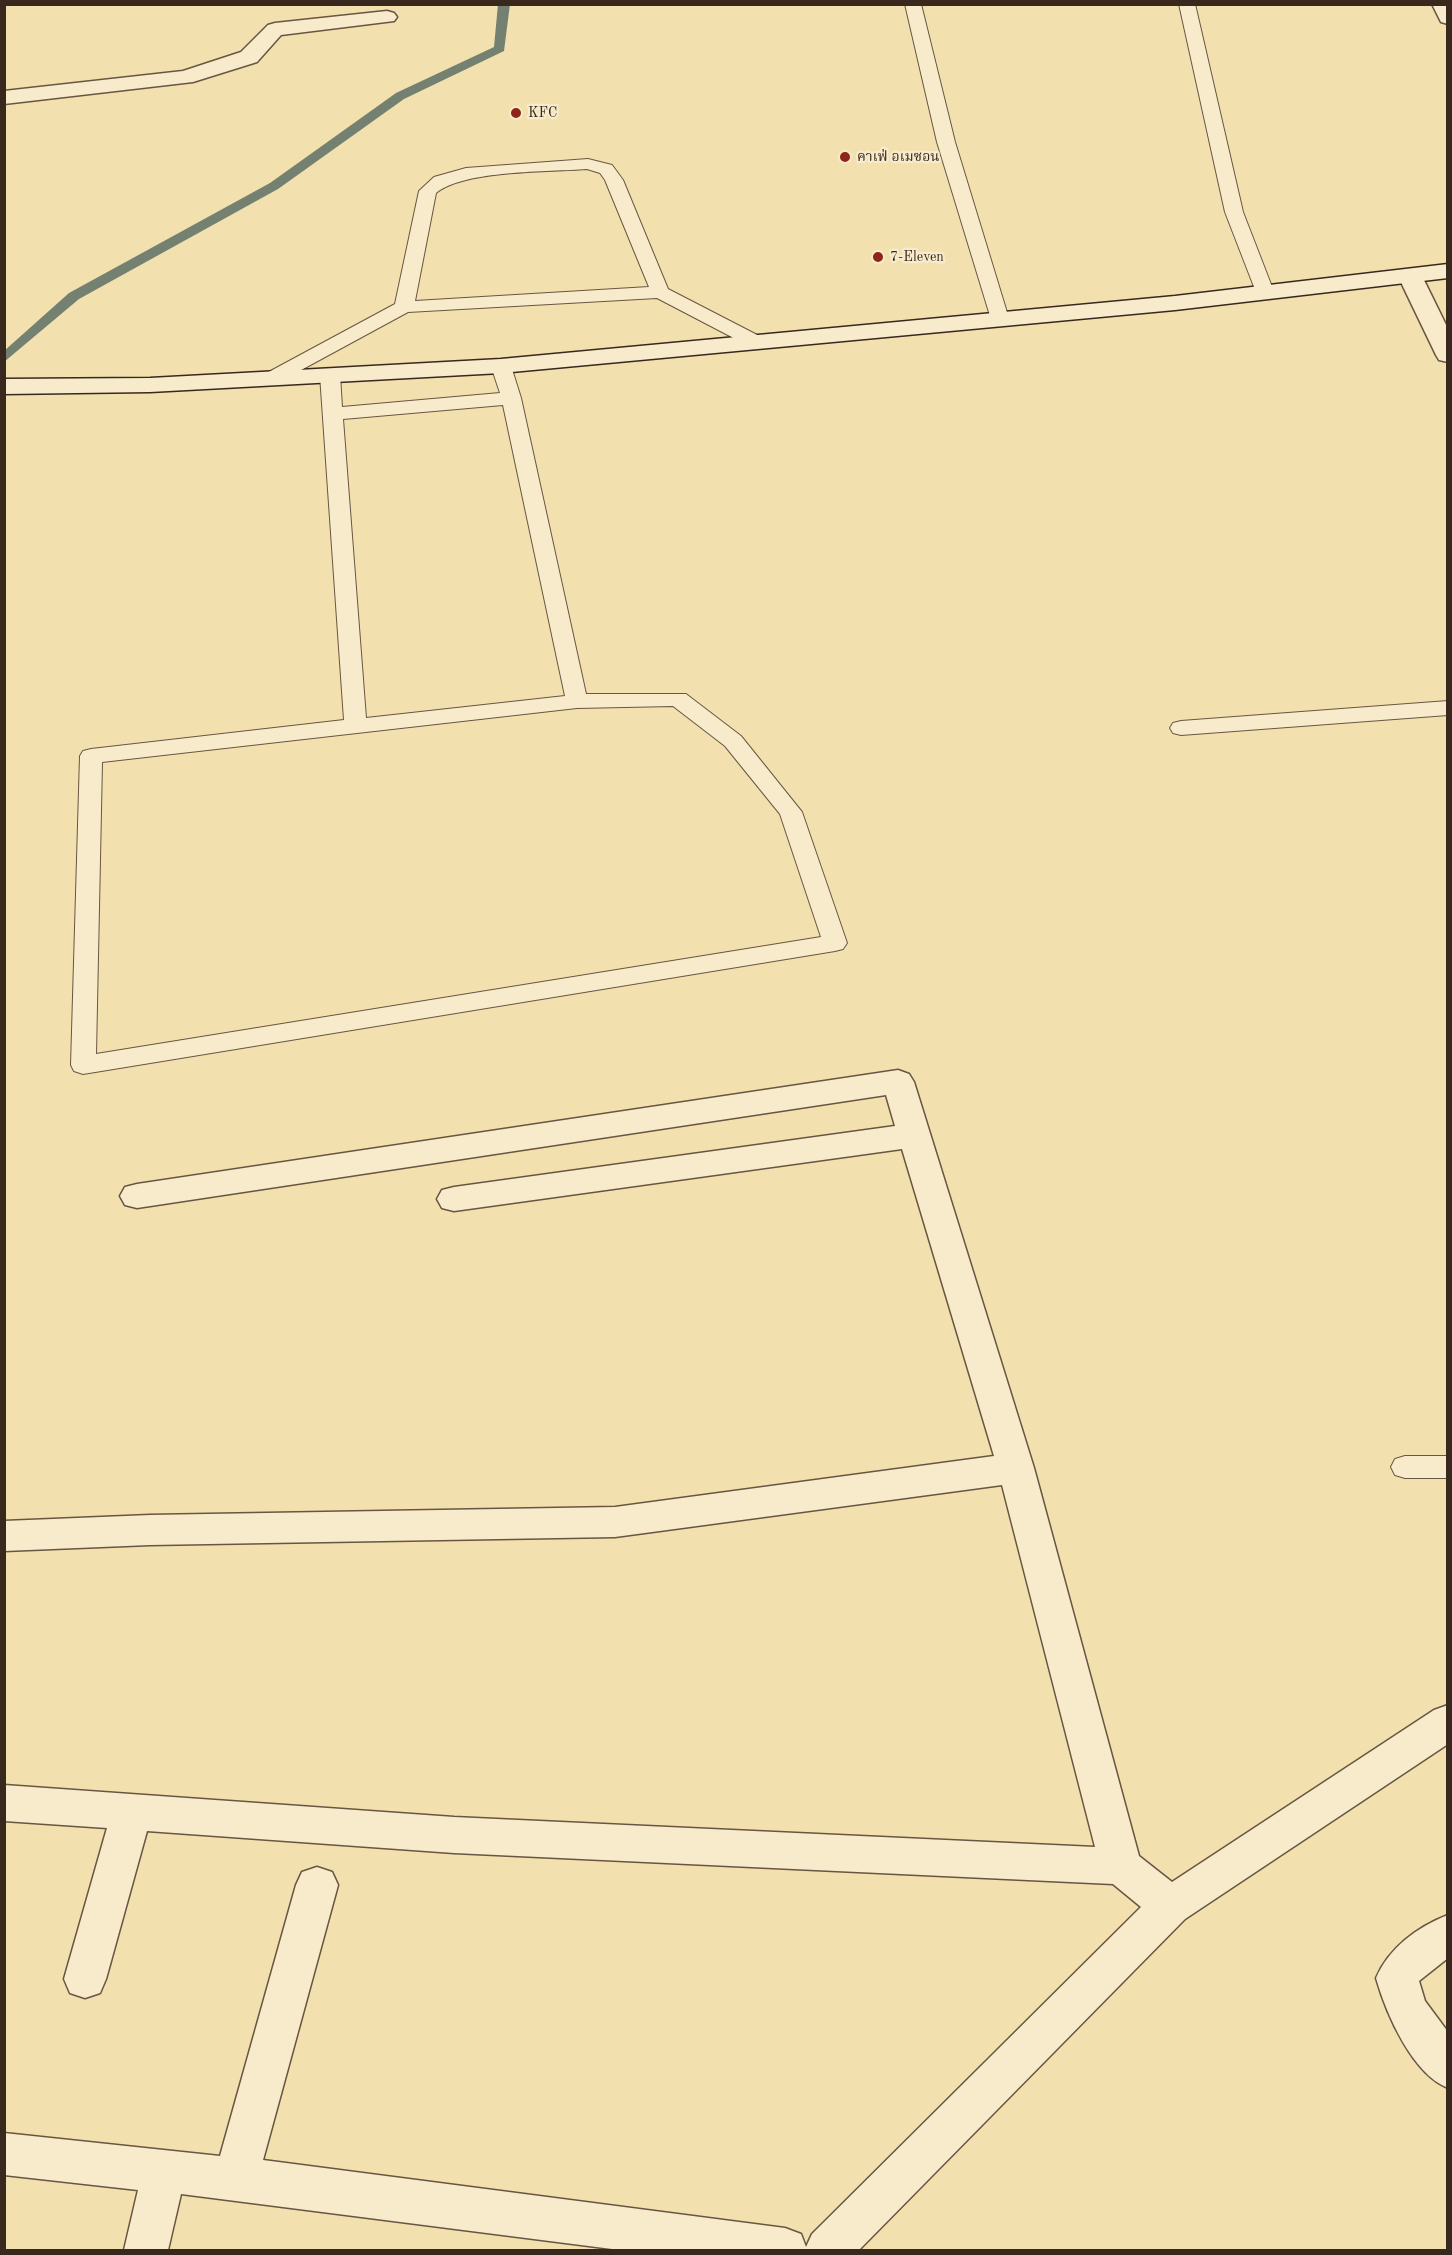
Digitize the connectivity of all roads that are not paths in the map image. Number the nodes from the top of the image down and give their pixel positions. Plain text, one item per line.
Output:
1 (913, 4) edge
2 (1187, 4) edge
3 (1442, 4) edge
4 (387, 17) dead end
5 (1448, 18) edge
6 (4, 98) edge
7 (1448, 271) edge
8 (1410, 276) junction
9 (660, 292) junction
10 (1265, 292) junction
11 (404, 307) junction
12 (1000, 319) junction
13 (756, 342) junction
14 (1448, 355) edge
15 (501, 366) junction
16 (330, 375) junction
17 (272, 378) junction
18 (4, 387) edge
19 (511, 398) junction
20 (333, 414) junction
21 (577, 700) junction
22 (1448, 708) edge
23 (355, 725) junction
24 (1181, 728) dead end
25 (914, 1135) junction
26 (137, 1196) dead end
27 (453, 1199) dead end
28 (1405, 1467) dead end
29 (1448, 1467) edge
30 (1016, 1468) junction
31 (4, 1536) edge
32 (1448, 1722) edge
33 (4, 1803) edge
34 (132, 1812) junction
35 (1121, 1866) junction
36 (317, 1885) dead end
37 (1170, 1906) junction
38 (1448, 1934) edge
39 (85, 1979) dead end
40 (1448, 2068) edge
41 (4, 2154) edge
42 (164, 2171) junction
43 (236, 2179) junction
44 (146, 2250) edge
45 (785, 2250) edge
46 (828, 2250) edge

1 - 12 lane
2 - 10 lane
3 - 5 street
4 - 6 street
7 - 8 street
8 - 10 street
8 - 14 street
9 - 11 lane
9 - 11 lane
9 - 13 lane
10 - 12 street
11 - 17 lane
12 - 13 street
13 - 15 street
15 - 16 street
15 - 19 lane
16 - 17 street
16 - 20 lane
17 - 18 street
19 - 20 lane
19 - 21 lane
20 - 23 lane
21 - 23 lane
21 - 23 lane
22 - 24 lane
25 - 26 street
25 - 27 street
25 - 30 street
28 - 29 lane
30 - 31 street
30 - 35 street
32 - 37 street
33 - 34 street
34 - 35 street
34 - 39 street
35 - 37 street
36 - 43 street
37 - 46 street
38 - 40 street
41 - 42 street
42 - 43 street
42 - 44 street
43 - 45 street

